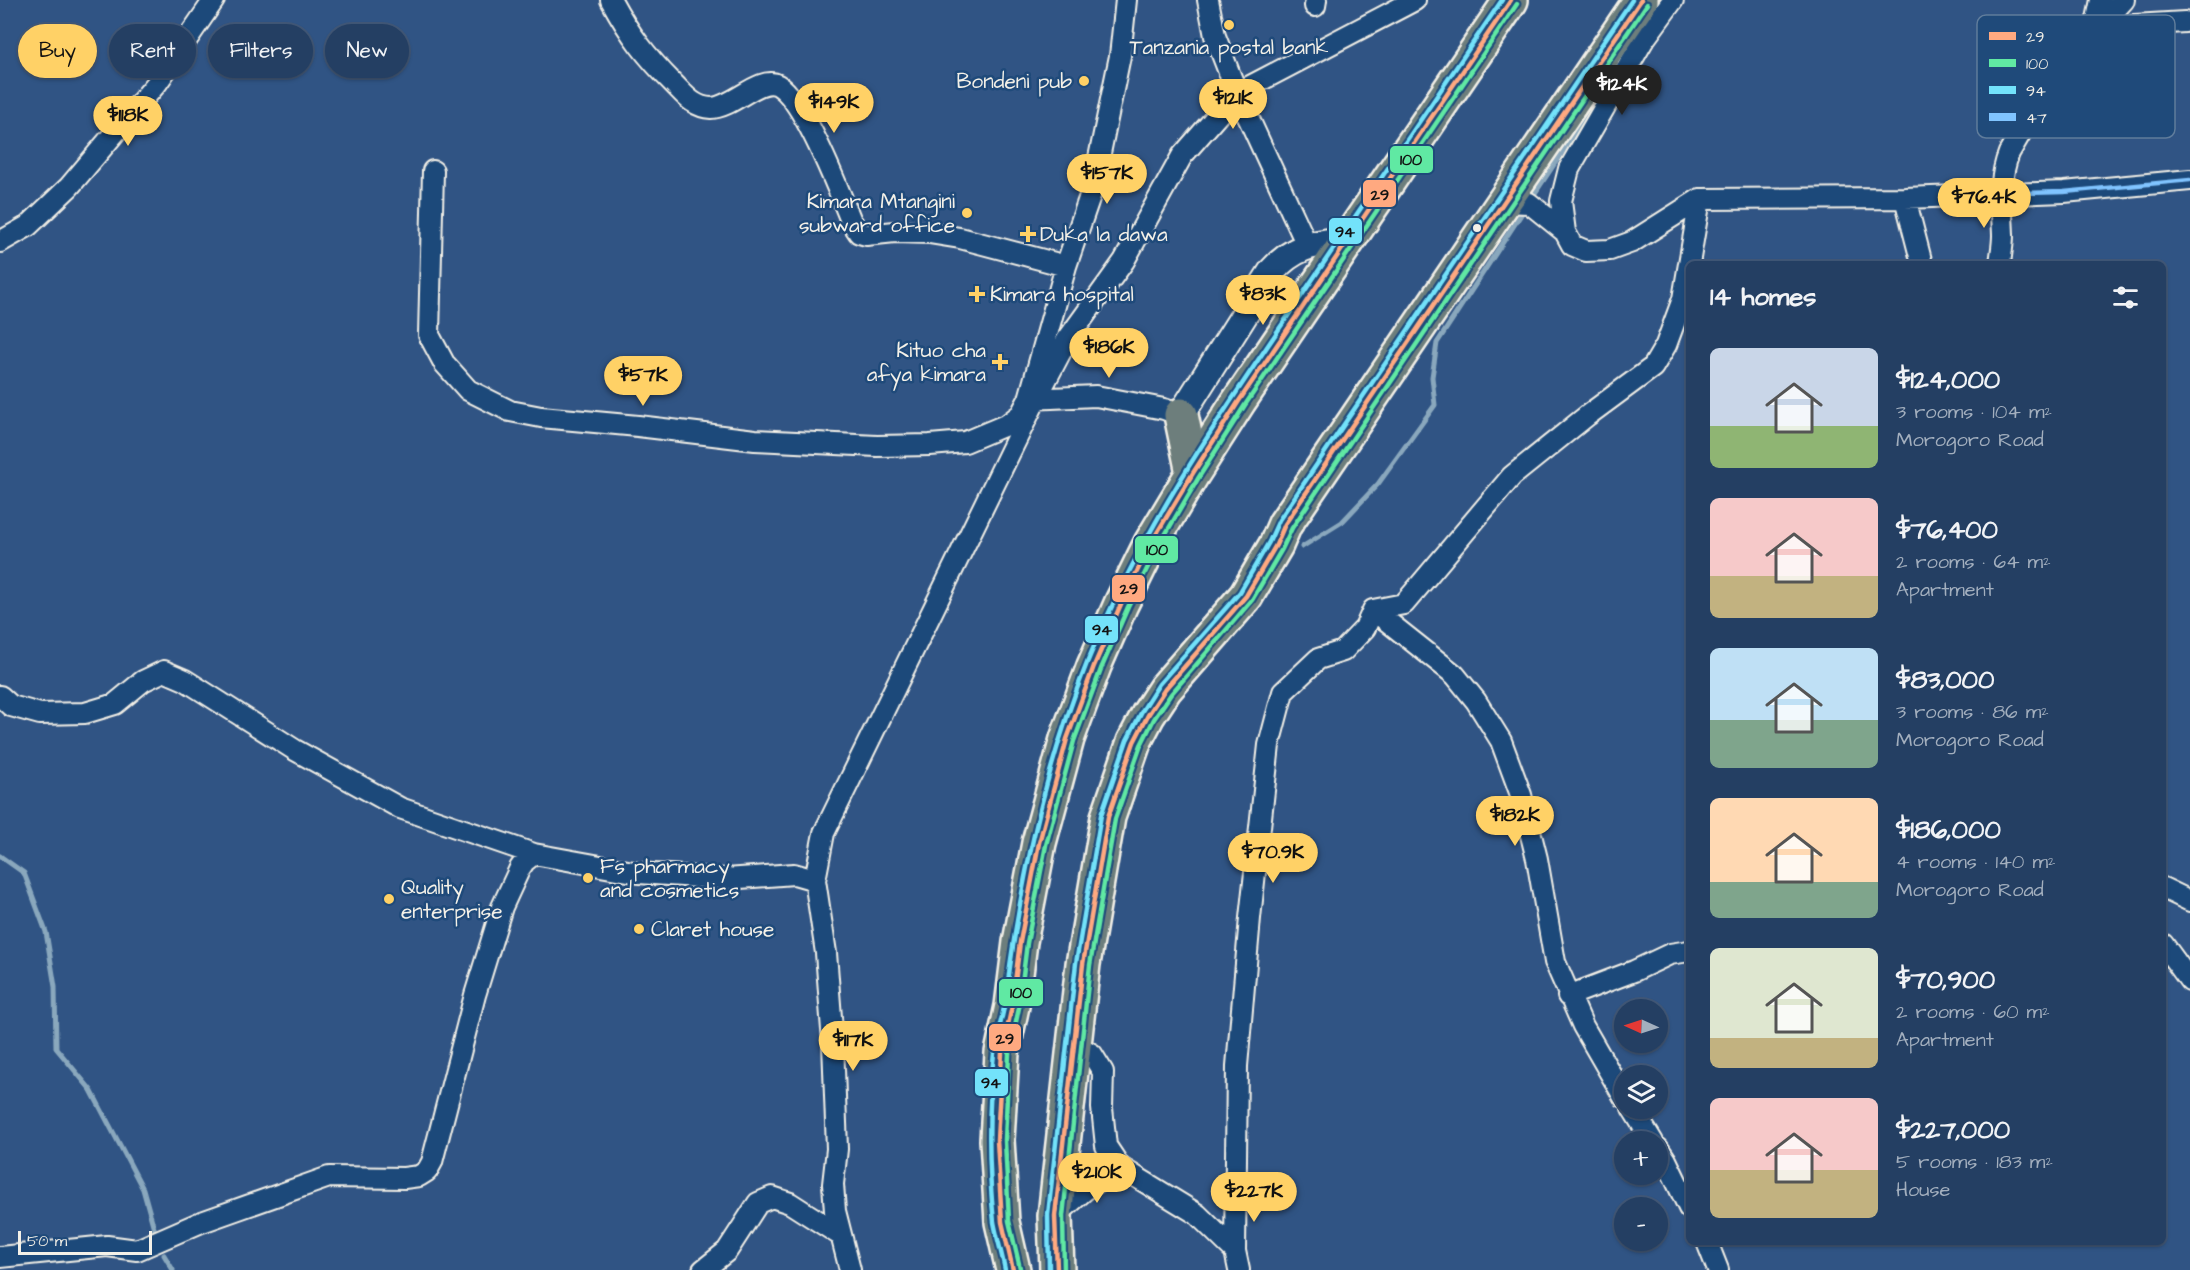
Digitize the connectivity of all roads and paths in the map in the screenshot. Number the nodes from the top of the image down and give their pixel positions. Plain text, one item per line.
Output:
1 (214, 0) edge
2 (611, 0) edge
3 (1126, 0) edge
4 (1208, 0) edge
5 (1415, 0) edge
6 (1511, 0) edge
7 (1641, 0) edge
8 (1673, 0) edge
9 (2101, 0) edge
10 (2124, 0) edge
11 (2098, 15) edge
12 (2111, 15) edge
13 (2185, 22) dead end
14 (2175, 23) edge
15 (1237, 93) junction
16 (2017, 138) edge
17 (433, 171) dead end
18 (2190, 180) edge
19 (2000, 194) junction
20 (1905, 198) junction
21 (1700, 199) junction
22 (1503, 202) junction
23 (1565, 232) junction
24 (1348, 239) junction
25 (0, 242) edge
26 (1307, 245) junction
27 (1689, 261) edge
28 (1921, 261) edge
29 (2000, 261) edge
30 (1066, 266) junction
31 (1686, 281) edge
32 (1033, 399) junction
33 (1181, 415) junction
34 (1193, 473) junction
35 (1373, 610) junction
36 (0, 696) edge
37 (534, 854) junction
38 (815, 880) junction
39 (2166, 889) edge
40 (2190, 901) edge
41 (2166, 948) edge
42 (1686, 951) edge
43 (2190, 981) edge
44 (1568, 996) junction
45 (1074, 1044) junction
46 (1614, 1081) edge
47 (1668, 1164) edge
48 (1120, 1167) junction
49 (1686, 1202) edge
50 (1055, 1216) junction
51 (840, 1235) junction
52 (1708, 1245) edge
53 (1235, 1251) junction
54 (0, 1257) edge
55 (703, 1270) edge
56 (850, 1270) edge
57 (1012, 1270) edge
58 (1057, 1270) edge
59 (1239, 1270) edge
60 (1718, 1270) edge

1 - 25 street
2 - 30 street
3 - 30 street
4 - 15 street
5 - 15 street
6 - 24 highway
7 - 22 highway
8 - 23 street
9 - 11 street
10 - 12 street
13 - 14 street
15 - 26 street
15 - 32 street
16 - 19 street
17 - 32 street
18 - 19 street
19 - 20 street
19 - 29 street
20 - 21 street
20 - 28 street
21 - 23 street
21 - 27 street
22 - 23 street
22 - 45 highway
24 - 26 street
24 - 34 highway
26 - 33 street
30 - 32 street
31 - 35 street
32 - 33 street
32 - 38 street
33 - 34 highway
34 - 57 highway
35 - 44 street
35 - 53 street
36 - 37 street
37 - 38 street
37 - 54 street
38 - 51 street
39 - 40 street
41 - 43 street
42 - 44 street
44 - 46 street
45 - 48 street
45 - 50 highway
47 - 49 street
48 - 50 street
48 - 53 street
50 - 58 highway
51 - 55 street
51 - 56 street
52 - 60 street
53 - 59 street

